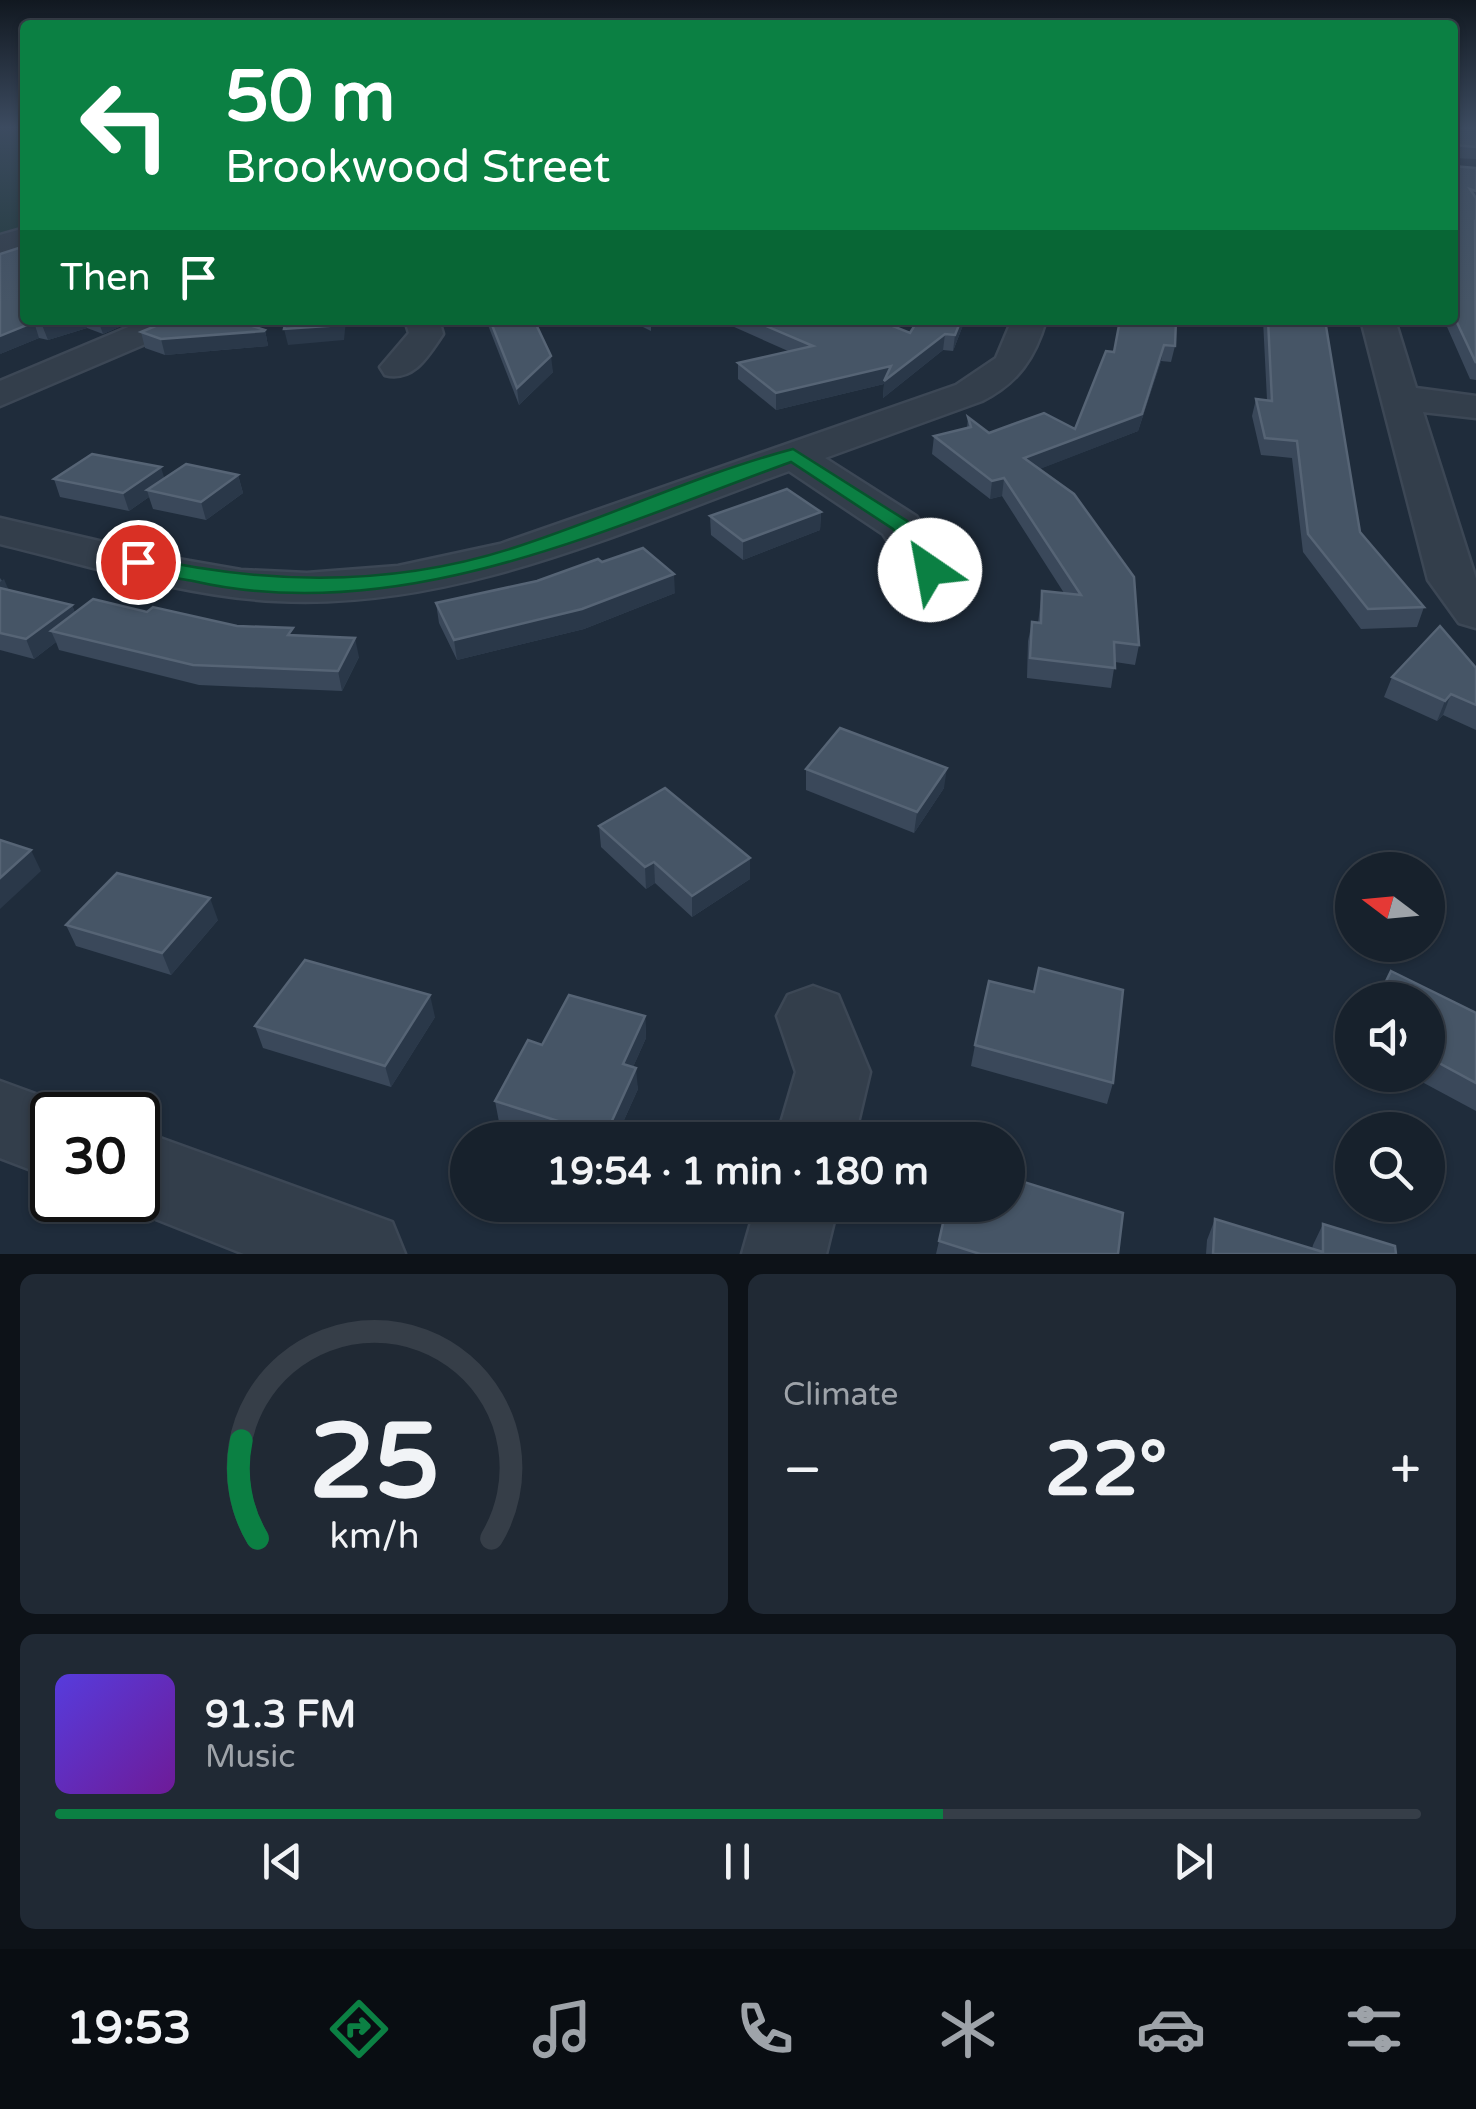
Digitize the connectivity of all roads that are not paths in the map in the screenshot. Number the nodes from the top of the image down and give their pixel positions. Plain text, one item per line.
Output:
1 (161, 325) edge
2 (423, 325) edge
3 (1027, 325) edge
4 (1380, 325) edge
5 (398, 366) dead end
6 (0, 395) edge
7 (1402, 398) junction
8 (1476, 407) edge
9 (793, 455) junction
10 (0, 531) edge
11 (930, 570) dead end
12 (1476, 613) edge
13 (813, 1016) dead end
14 (0, 1119) edge
15 (820, 1122) edge
16 (30, 1131) edge
17 (160, 1179) edge
18 (793, 1222) edge
19 (359, 1254) edge
20 (784, 1254) edge

1 - 6 street
2 - 5 street
3 - 9 street
4 - 7 street
7 - 8 street
7 - 12 street
9 - 10 street
9 - 11 street
13 - 15 street
14 - 16 street
17 - 19 street
18 - 20 street

